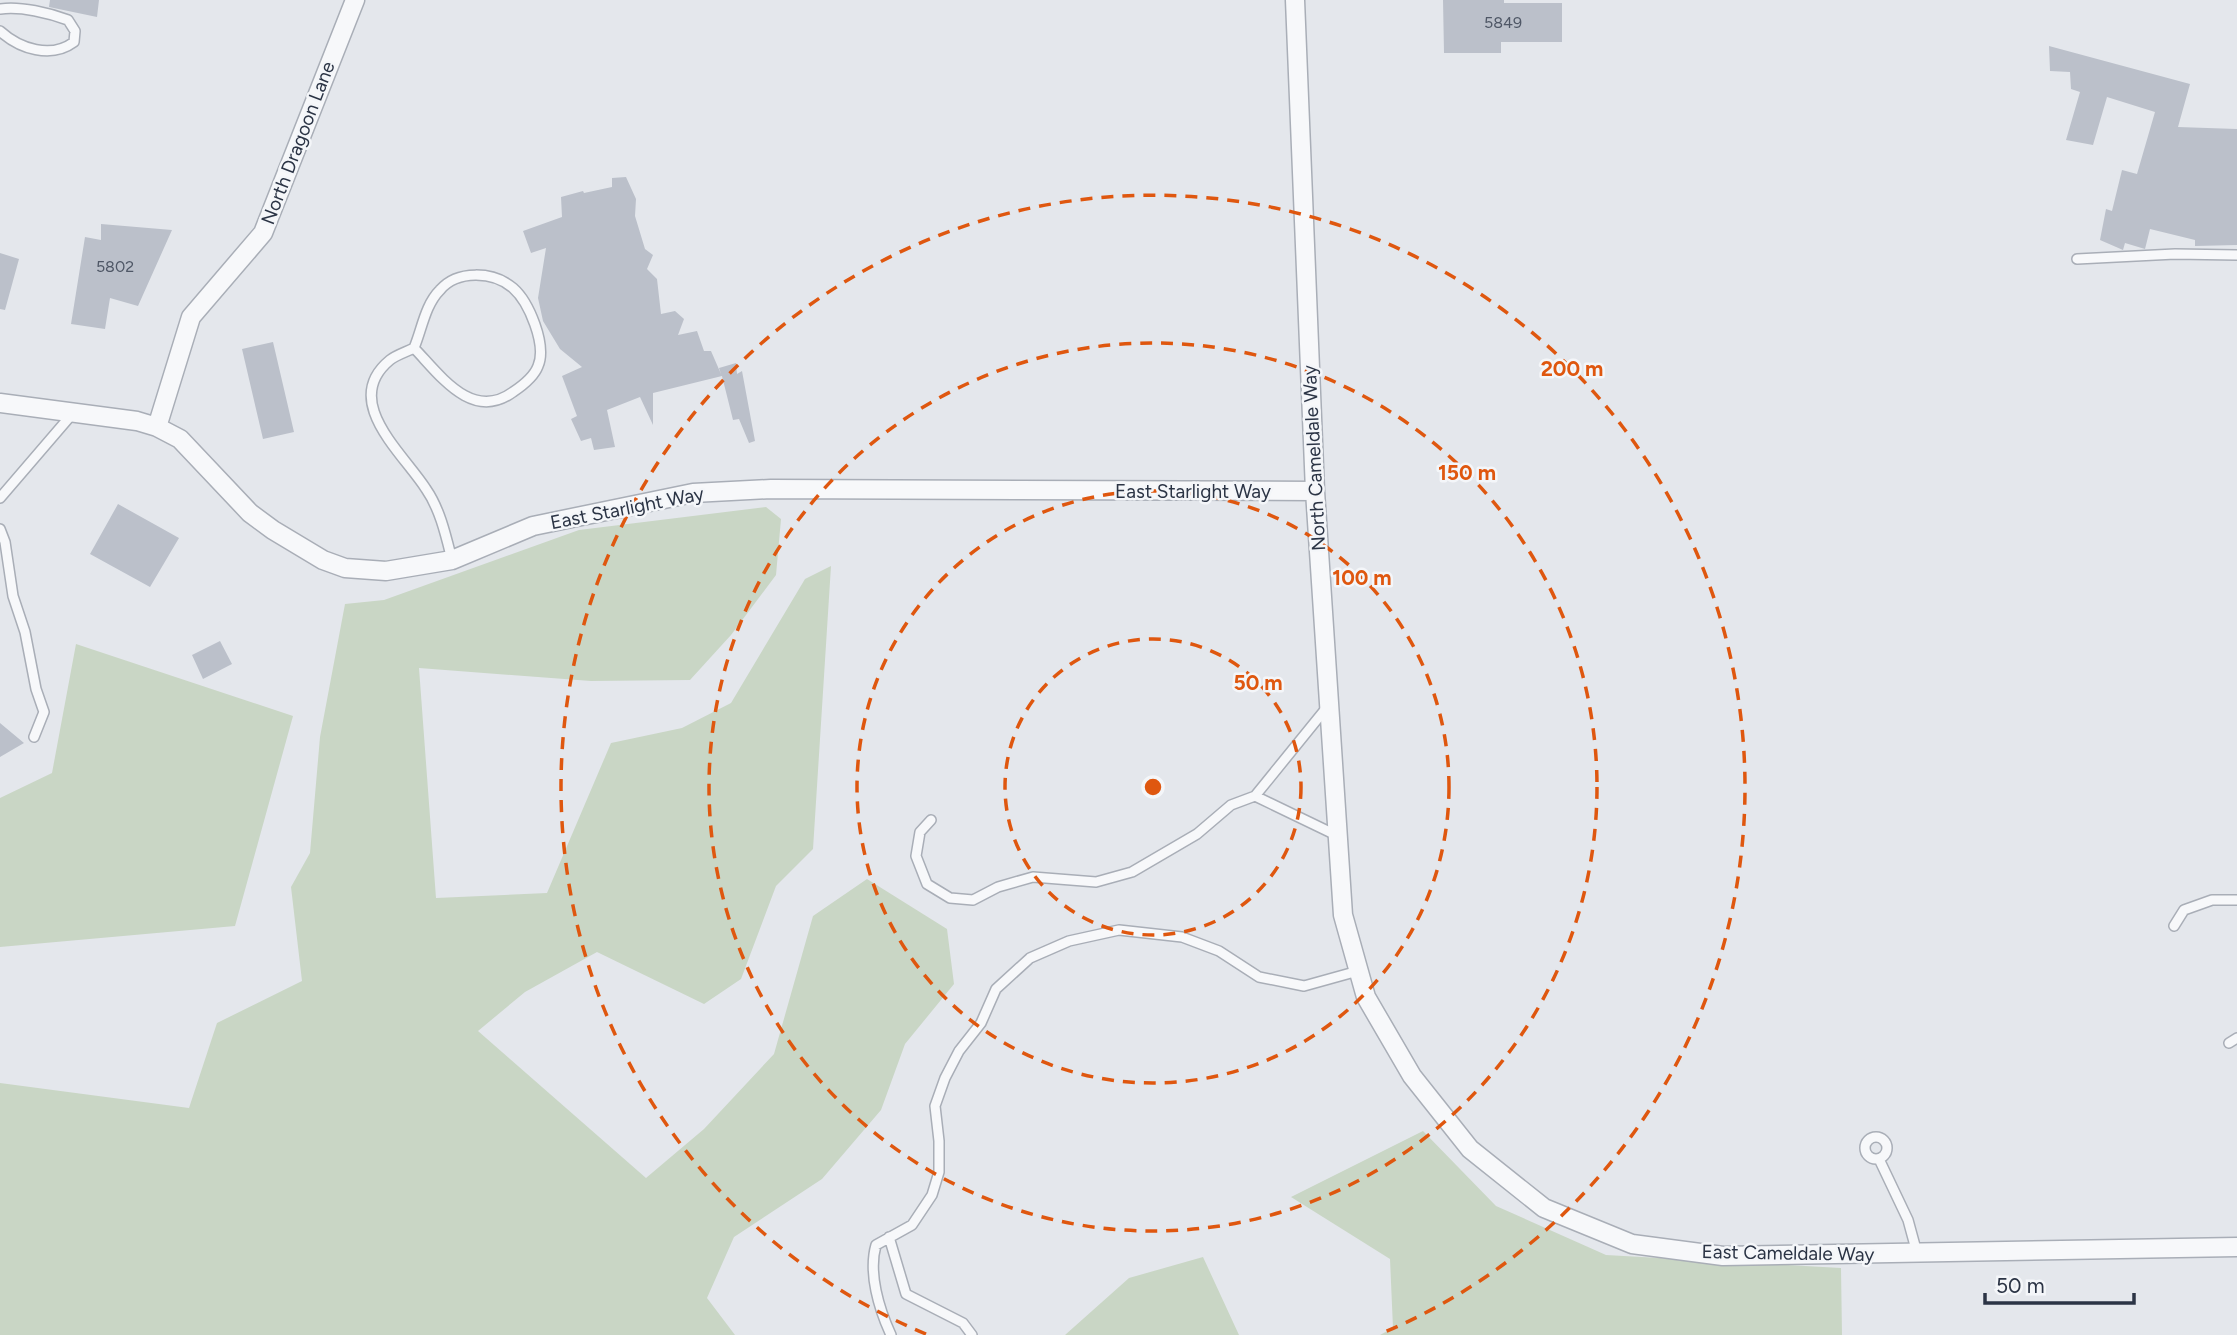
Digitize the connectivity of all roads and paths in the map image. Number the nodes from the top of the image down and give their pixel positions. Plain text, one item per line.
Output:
1 (355, 0) edge
2 (1295, 0) edge
3 (0, 9) edge
4 (0, 31) edge
5 (2237, 254) edge
6 (2077, 259) dead end
7 (414, 348) junction
8 (0, 404) edge
9 (73, 413) junction
10 (156, 427) junction
11 (1315, 491) junction
12 (0, 498) edge
13 (0, 529) edge
14 (452, 560) junction
15 (1329, 704) junction
16 (34, 737) dead end
17 (1255, 796) junction
18 (931, 820) dead end
19 (1338, 836) junction
20 (2237, 900) edge
21 (1343, 915) joint
22 (2174, 926) dead end
23 (1358, 971) junction
24 (1879, 1159) dead end
25 (889, 1237) junction
26 (2237, 1247) edge
27 (1917, 1253) junction
28 (891, 1335) edge
29 (972, 1335) edge

1 - 10 street, North Dragoon Lane
2 - 11 street, North Cameldale Way
3 - 4 lane
5 - 6 lane
7 - 7 lane
7 - 14 lane
8 - 9 street, East Starlight Way
9 - 10 street, East Starlight Way
9 - 12 lane
10 - 14 street, East Starlight Way
11 - 14 street, East Starlight Way
11 - 15 street, North Cameldale Way
13 - 16 lane
15 - 17 lane
15 - 19 street, North Cameldale Way
17 - 18 lane
17 - 19 lane
19 - 21 street, North Cameldale Way
20 - 22 lane
21 - 23 street, East Cameldale Way
23 - 25 lane
23 - 27 street, East Cameldale Way
24 - 27 lane
25 - 28 lane
25 - 29 lane
26 - 27 street, East Cameldale Way

